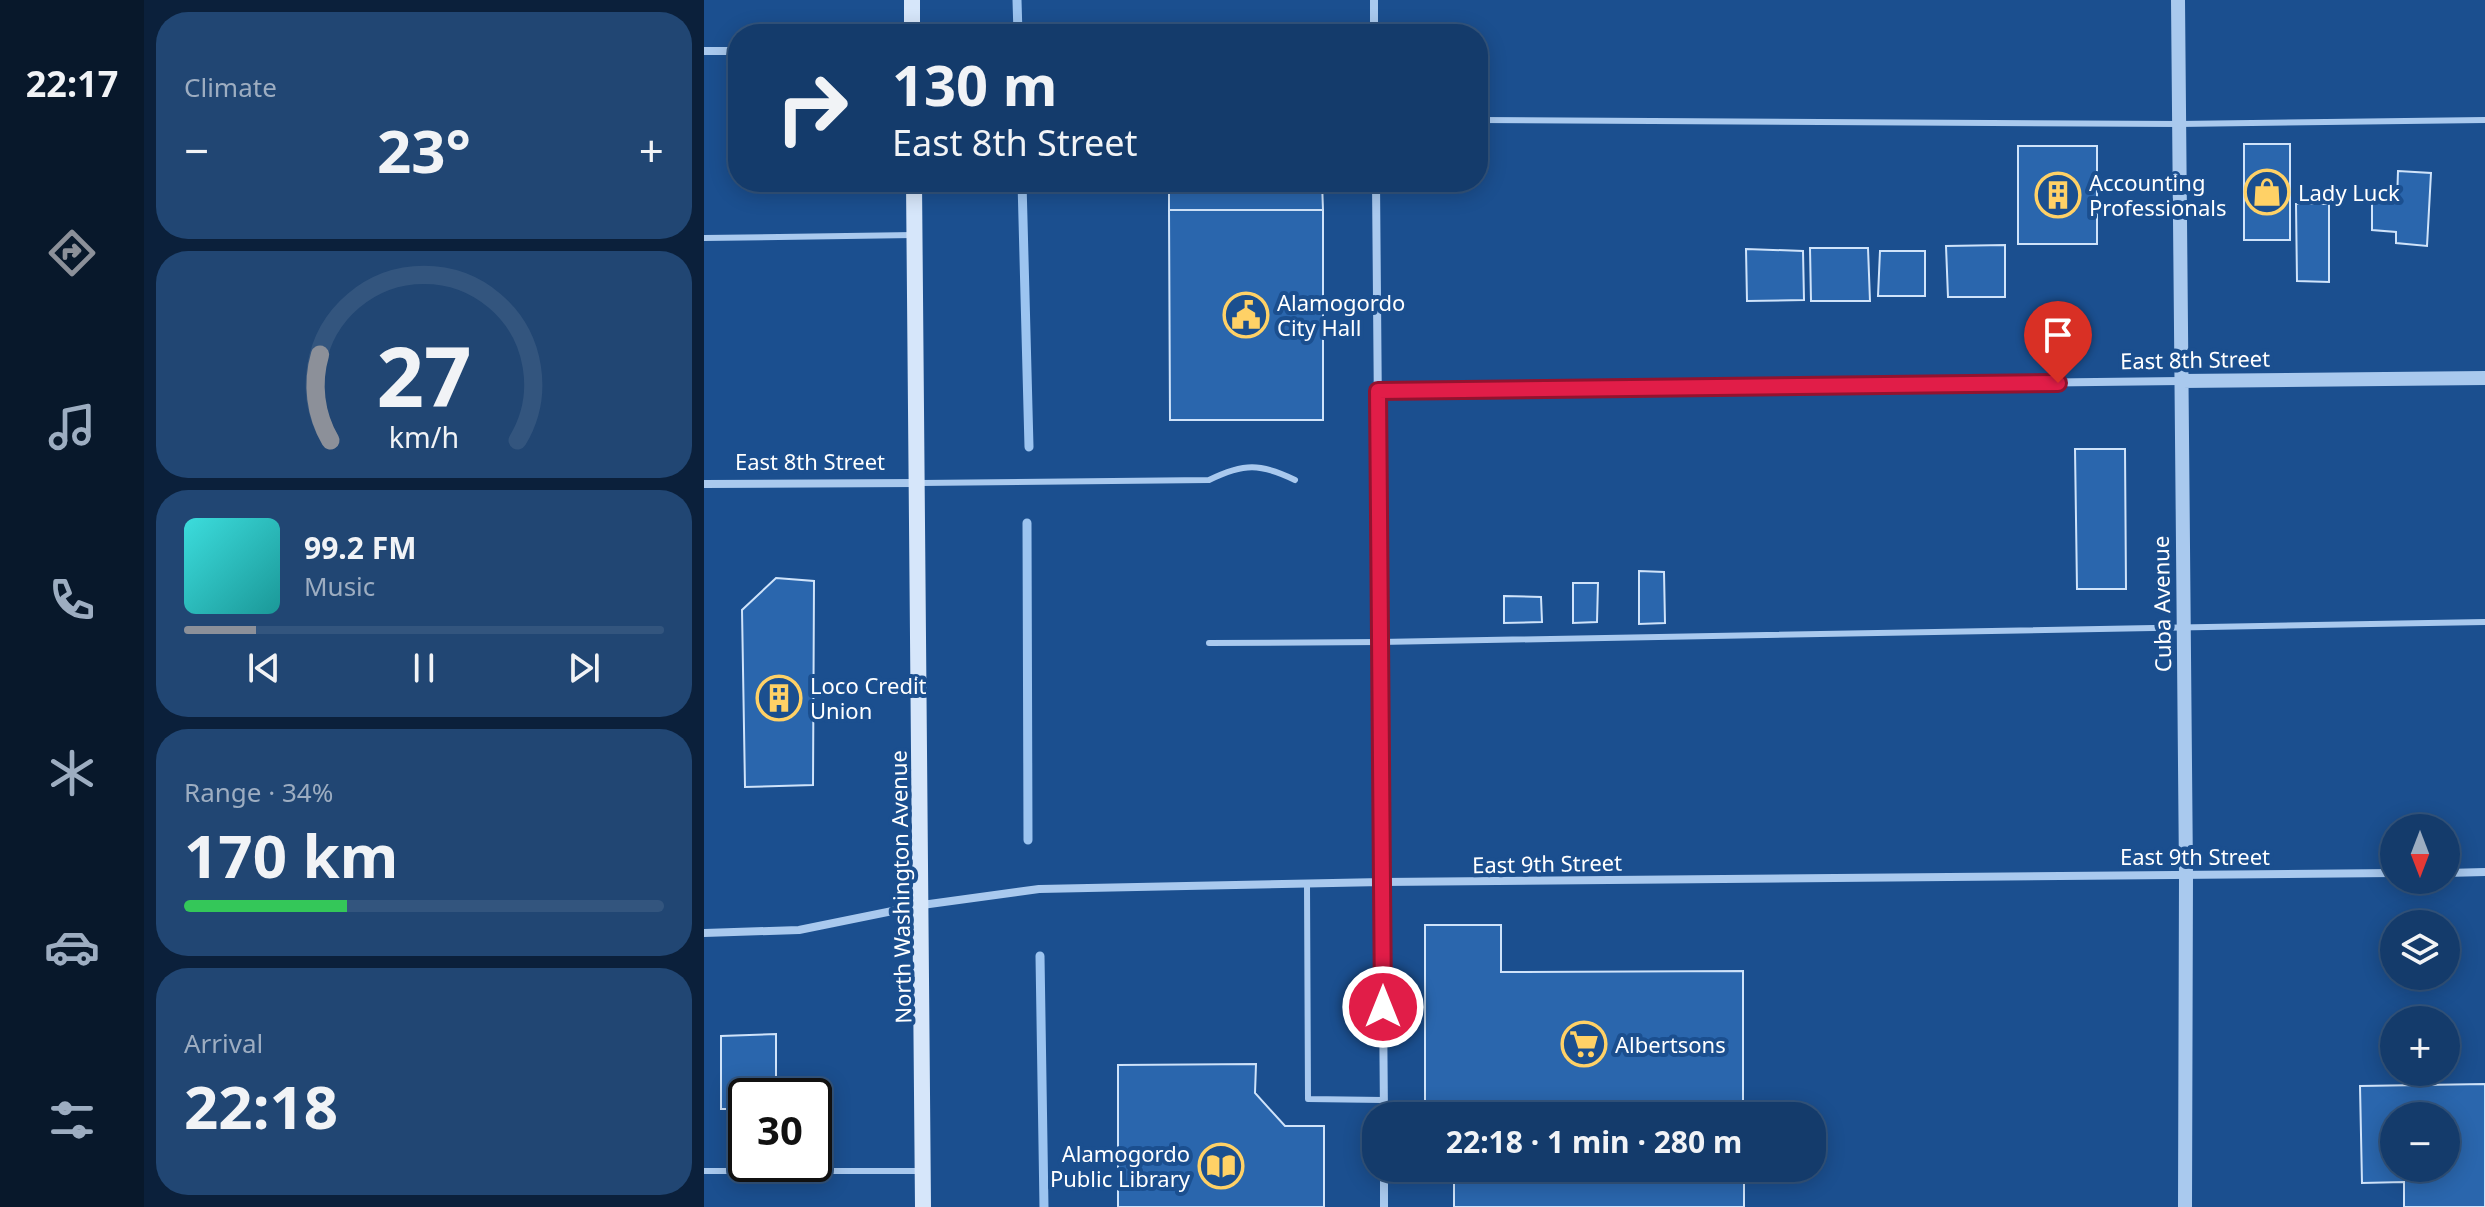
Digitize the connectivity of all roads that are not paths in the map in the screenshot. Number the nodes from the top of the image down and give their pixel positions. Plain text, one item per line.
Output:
1 (912, 0) edge
2 (1374, 0) edge
3 (2178, 0) edge
4 (912, 24) edge
5 (1374, 24) edge
6 (704, 51) edge
7 (728, 51) edge
8 (1488, 120) edge
9 (2485, 120) edge
10 (2179, 124) junction
11 (914, 192) edge
12 (1376, 192) edge
13 (914, 235) junction
14 (704, 238) edge
15 (2485, 378) edge
16 (2181, 381) junction
17 (1378, 391) junction
18 (1295, 480) dead end
19 (916, 483) junction
20 (704, 484) edge
21 (2485, 622) edge
22 (2184, 626) junction
23 (1380, 642) junction
24 (1209, 643) dead end
25 (2485, 872) edge
26 (2380, 873) edge
27 (2460, 873) edge
28 (2186, 874) junction
29 (1382, 882) junction
30 (1307, 885) junction
31 (922, 905) junction
32 (704, 933) edge
33 (1383, 1100) joint
34 (704, 1171) edge
35 (923, 1171) junction
36 (1384, 1182) edge
37 (923, 1207) edge
38 (1384, 1207) edge
39 (2185, 1207) edge

1 - 4 main road
2 - 5 street
3 - 10 street, Cuba Avenue
6 - 7 street
8 - 10 lane
9 - 10 lane
10 - 16 street, Cuba Avenue
11 - 13 main road, North Washington Avenue
12 - 17 street
13 - 14 lane
13 - 19 main road, North Washington Avenue
15 - 16 street, East 8th Street
16 - 17 street, East 8th Street
16 - 22 street, Cuba Avenue
17 - 23 street
18 - 19 lane
19 - 20 street, East 8th Street
19 - 31 main road, North Washington Avenue
21 - 22 lane
22 - 23 lane
22 - 28 street, Cuba Avenue
23 - 24 lane
23 - 29 street
25 - 27 street
26 - 28 street, East 9th Street
28 - 29 street, East 9th Street
28 - 39 street, Cuba Avenue
29 - 30 street, East 9th Street
29 - 33 street
30 - 31 street, East 9th Street
30 - 33 lane
31 - 32 street, East 9th Street
31 - 35 main road, North Washington Avenue
34 - 35 lane
35 - 37 main road, North Washington Avenue
36 - 38 street

